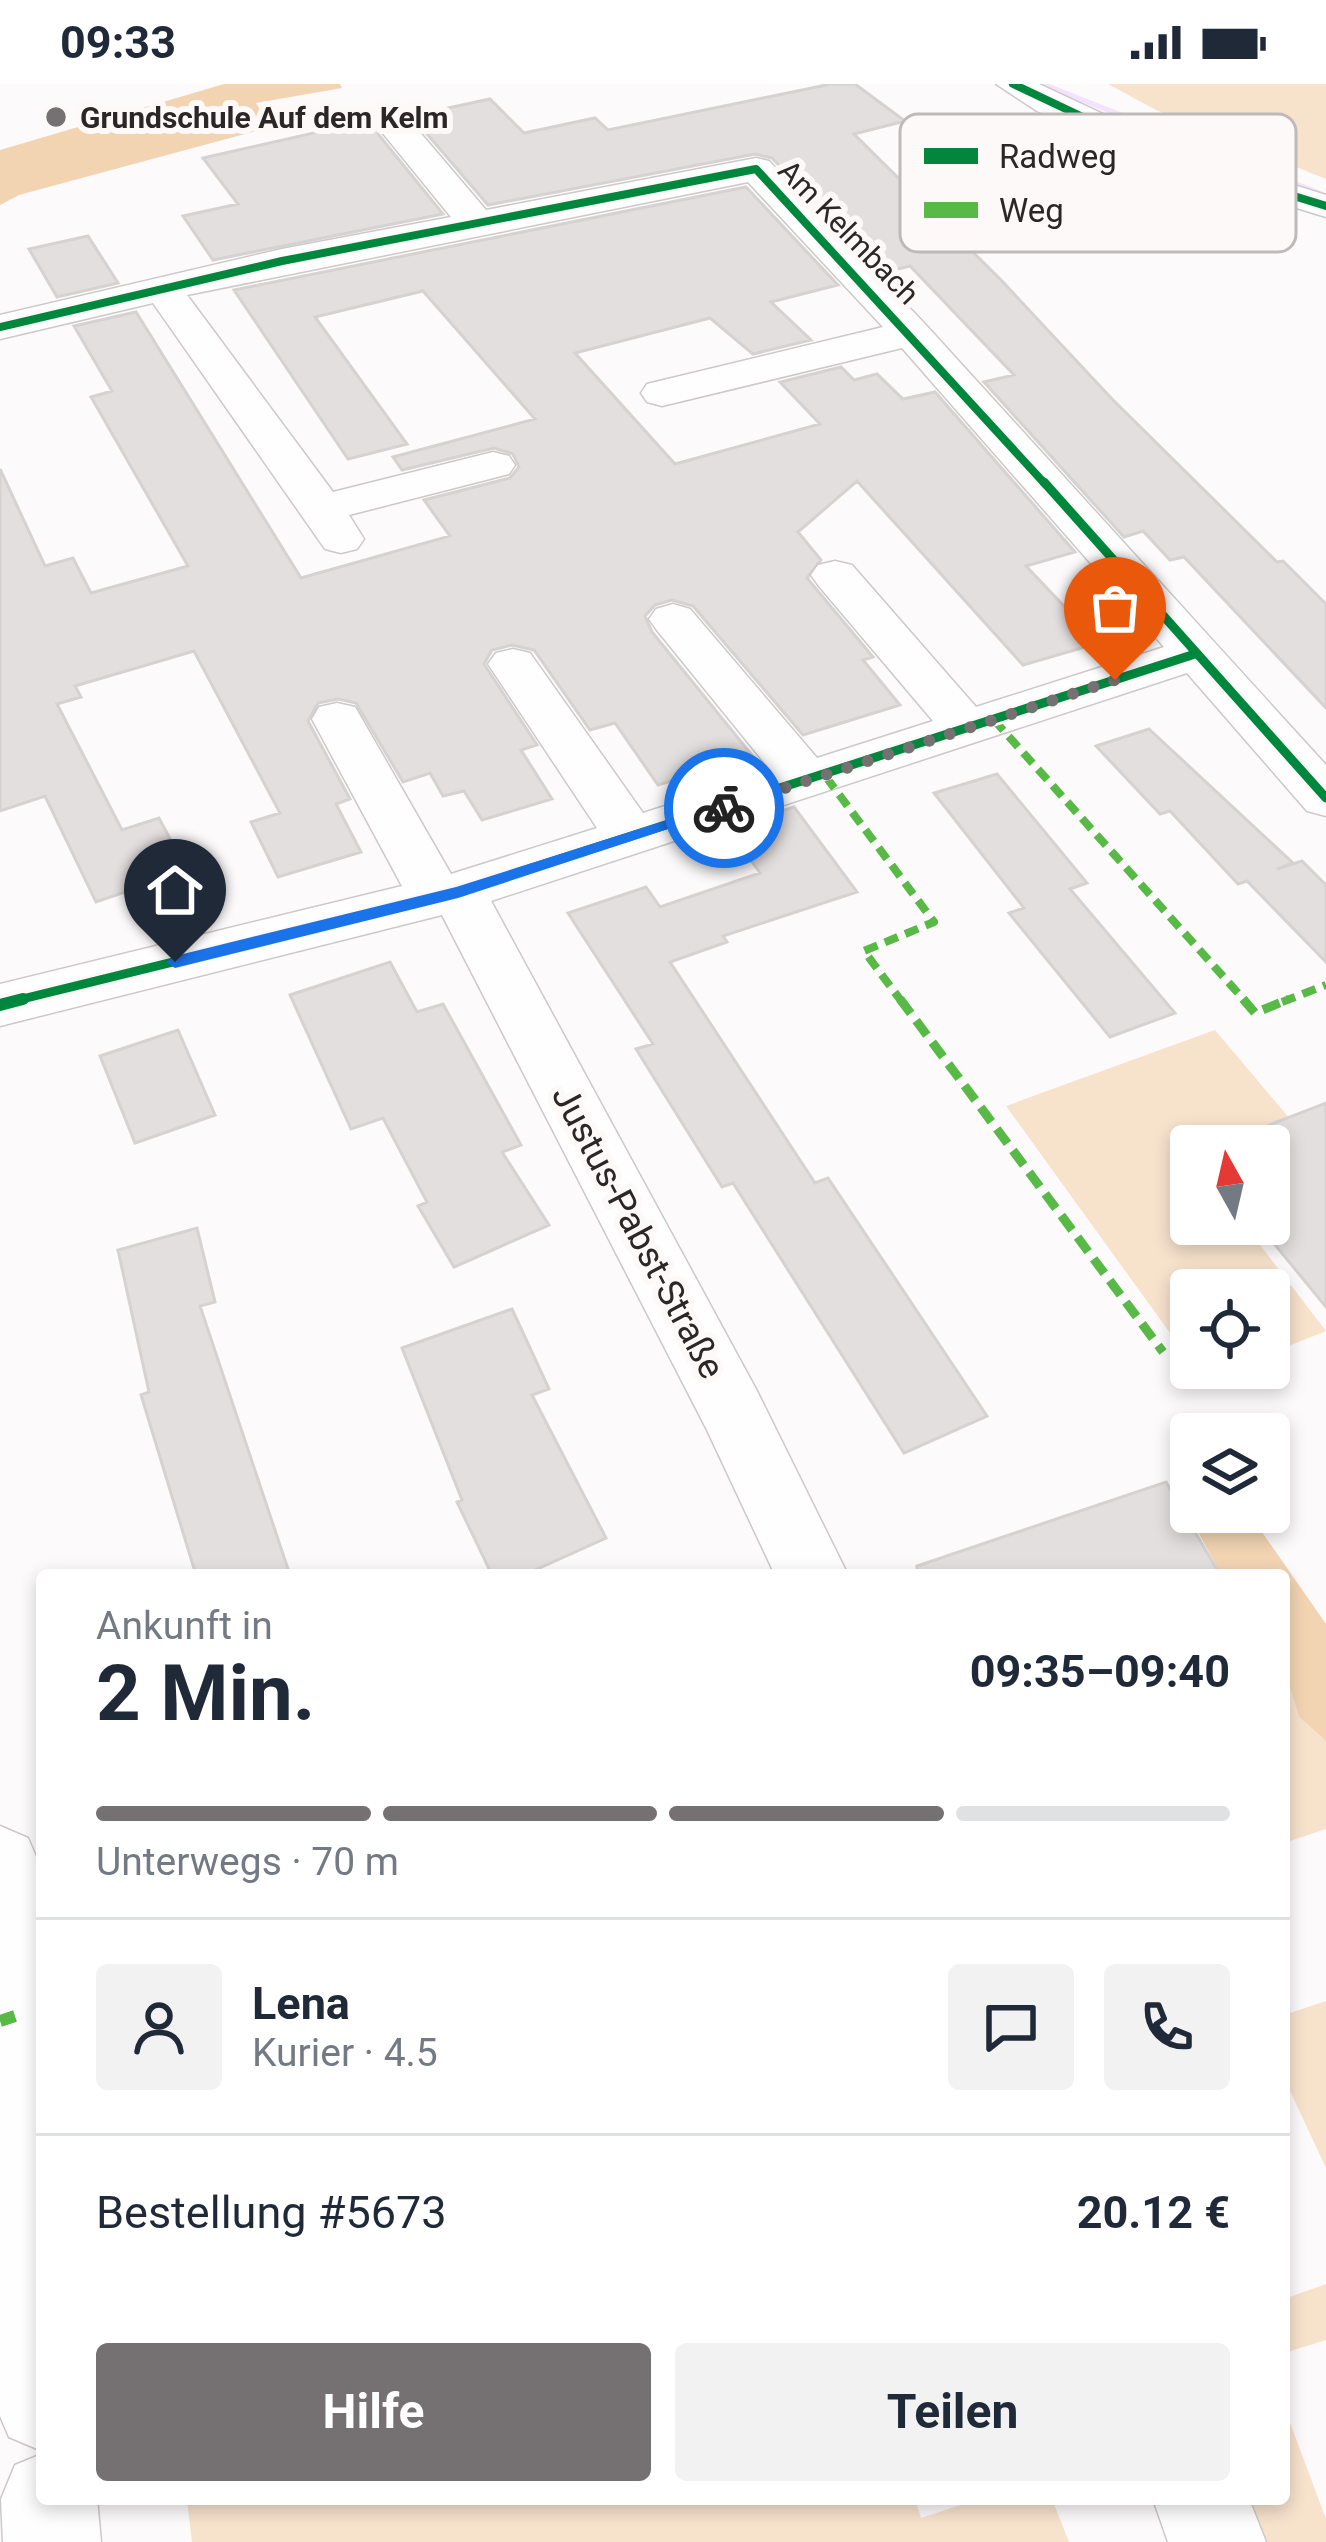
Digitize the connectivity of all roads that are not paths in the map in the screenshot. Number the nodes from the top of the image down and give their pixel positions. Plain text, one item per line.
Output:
1 (1012, 84) edge
2 (1070, 114) edge
3 (399, 131) dead end
4 (1296, 197) edge
5 (1326, 206) edge
6 (477, 223) junction
7 (162, 288) junction
8 (0, 327) edge
9 (911, 333) junction
10 (691, 426) dead end
11 (494, 465) dead end
12 (835, 575) dead end
13 (674, 619) dead end
14 (1196, 654) junction
15 (513, 664) dead end
16 (338, 719) dead end
17 (968, 730) junction
18 (808, 782) junction
19 (1326, 797) edge
20 (631, 837) junction
21 (447, 895) junction
22 (0, 1005) edge
23 (809, 1569) edge
24 (0, 1866) edge
25 (36, 2327) edge
26 (49, 2505) edge
27 (1203, 2505) edge
28 (52, 2542) edge
29 (1217, 2542) edge

1 - 2 street
3 - 6 street
4 - 5 street
6 - 7 street, Am Kelmbach
6 - 9 street, Am Kelmbach
7 - 8 street, Am Kelmbach
7 - 11 street
9 - 10 street, Am Kelmbach
9 - 14 street, Am Kelmbach
12 - 17 street
13 - 18 street
14 - 17 street
14 - 19 street, Am Kelmbach
15 - 20 street
16 - 21 street, Justus-Pabst-Straße
17 - 18 street
18 - 20 street
20 - 21 street
21 - 22 street
21 - 23 street, Justus-Pabst-Straße
24 - 25 street
26 - 28 street
27 - 29 street

